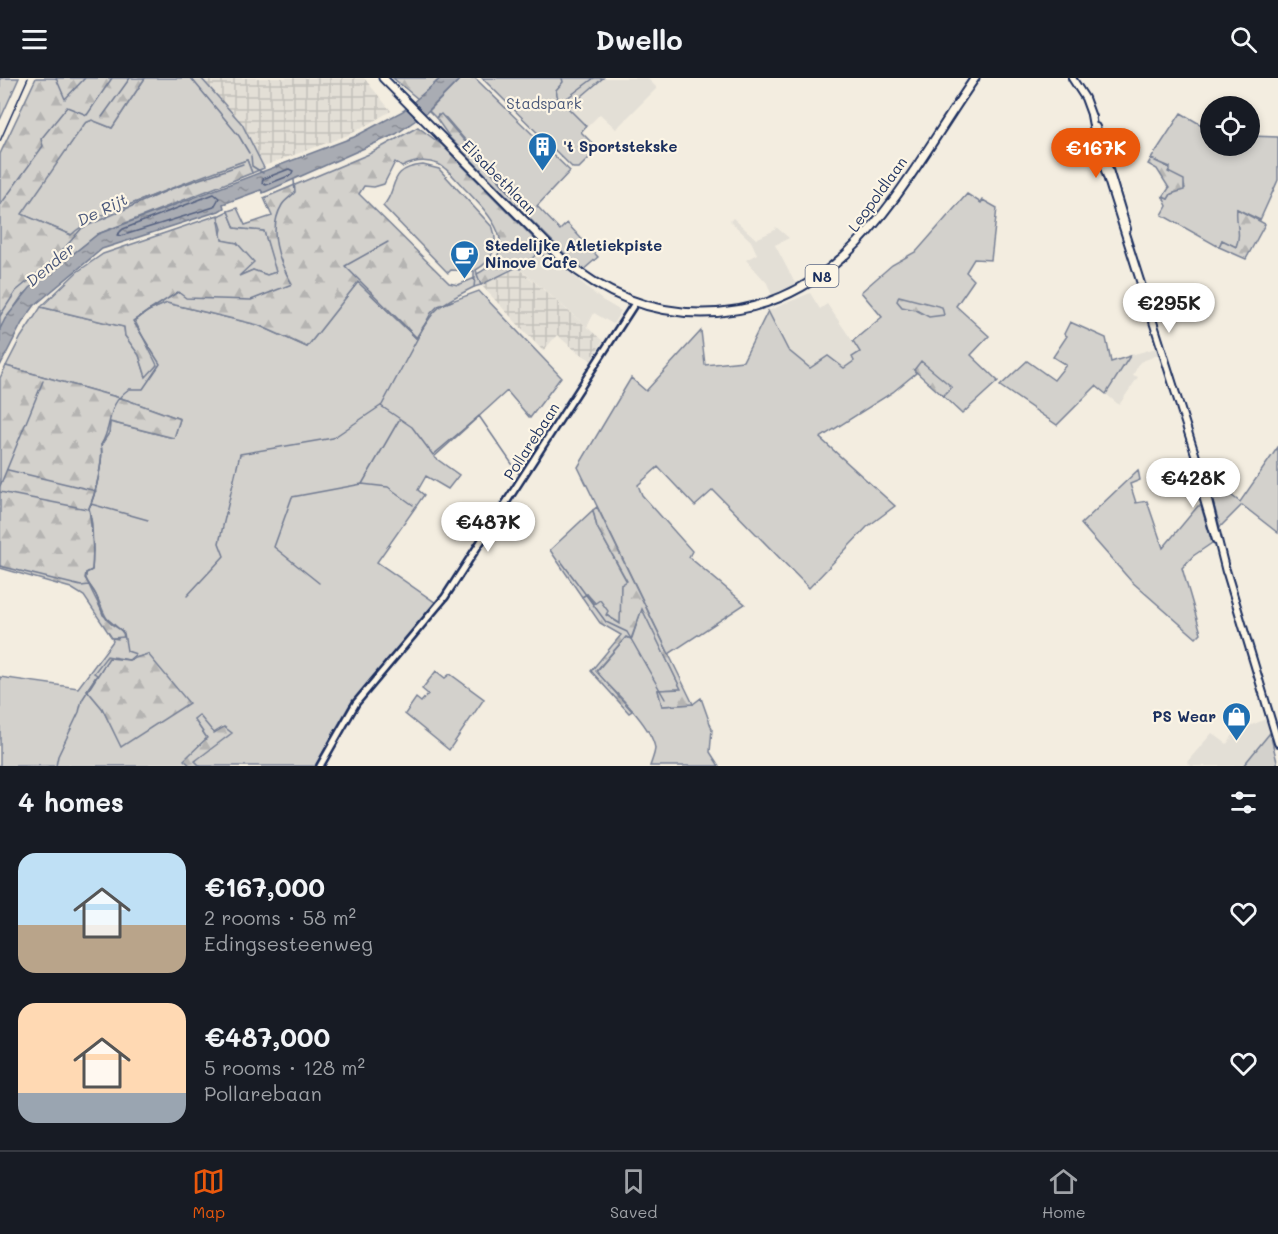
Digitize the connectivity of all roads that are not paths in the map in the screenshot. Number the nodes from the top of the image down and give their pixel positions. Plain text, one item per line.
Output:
1 (383, 78) edge
2 (975, 78) edge
3 (1074, 80) edge
4 (635, 303) junction
5 (1278, 743) edge
6 (320, 766) edge

1 - 4 main road, Elisabethlaan / N8
2 - 4 main road, Leopoldlaan / N8
3 - 5 main road
4 - 6 street, Pollarebaan

